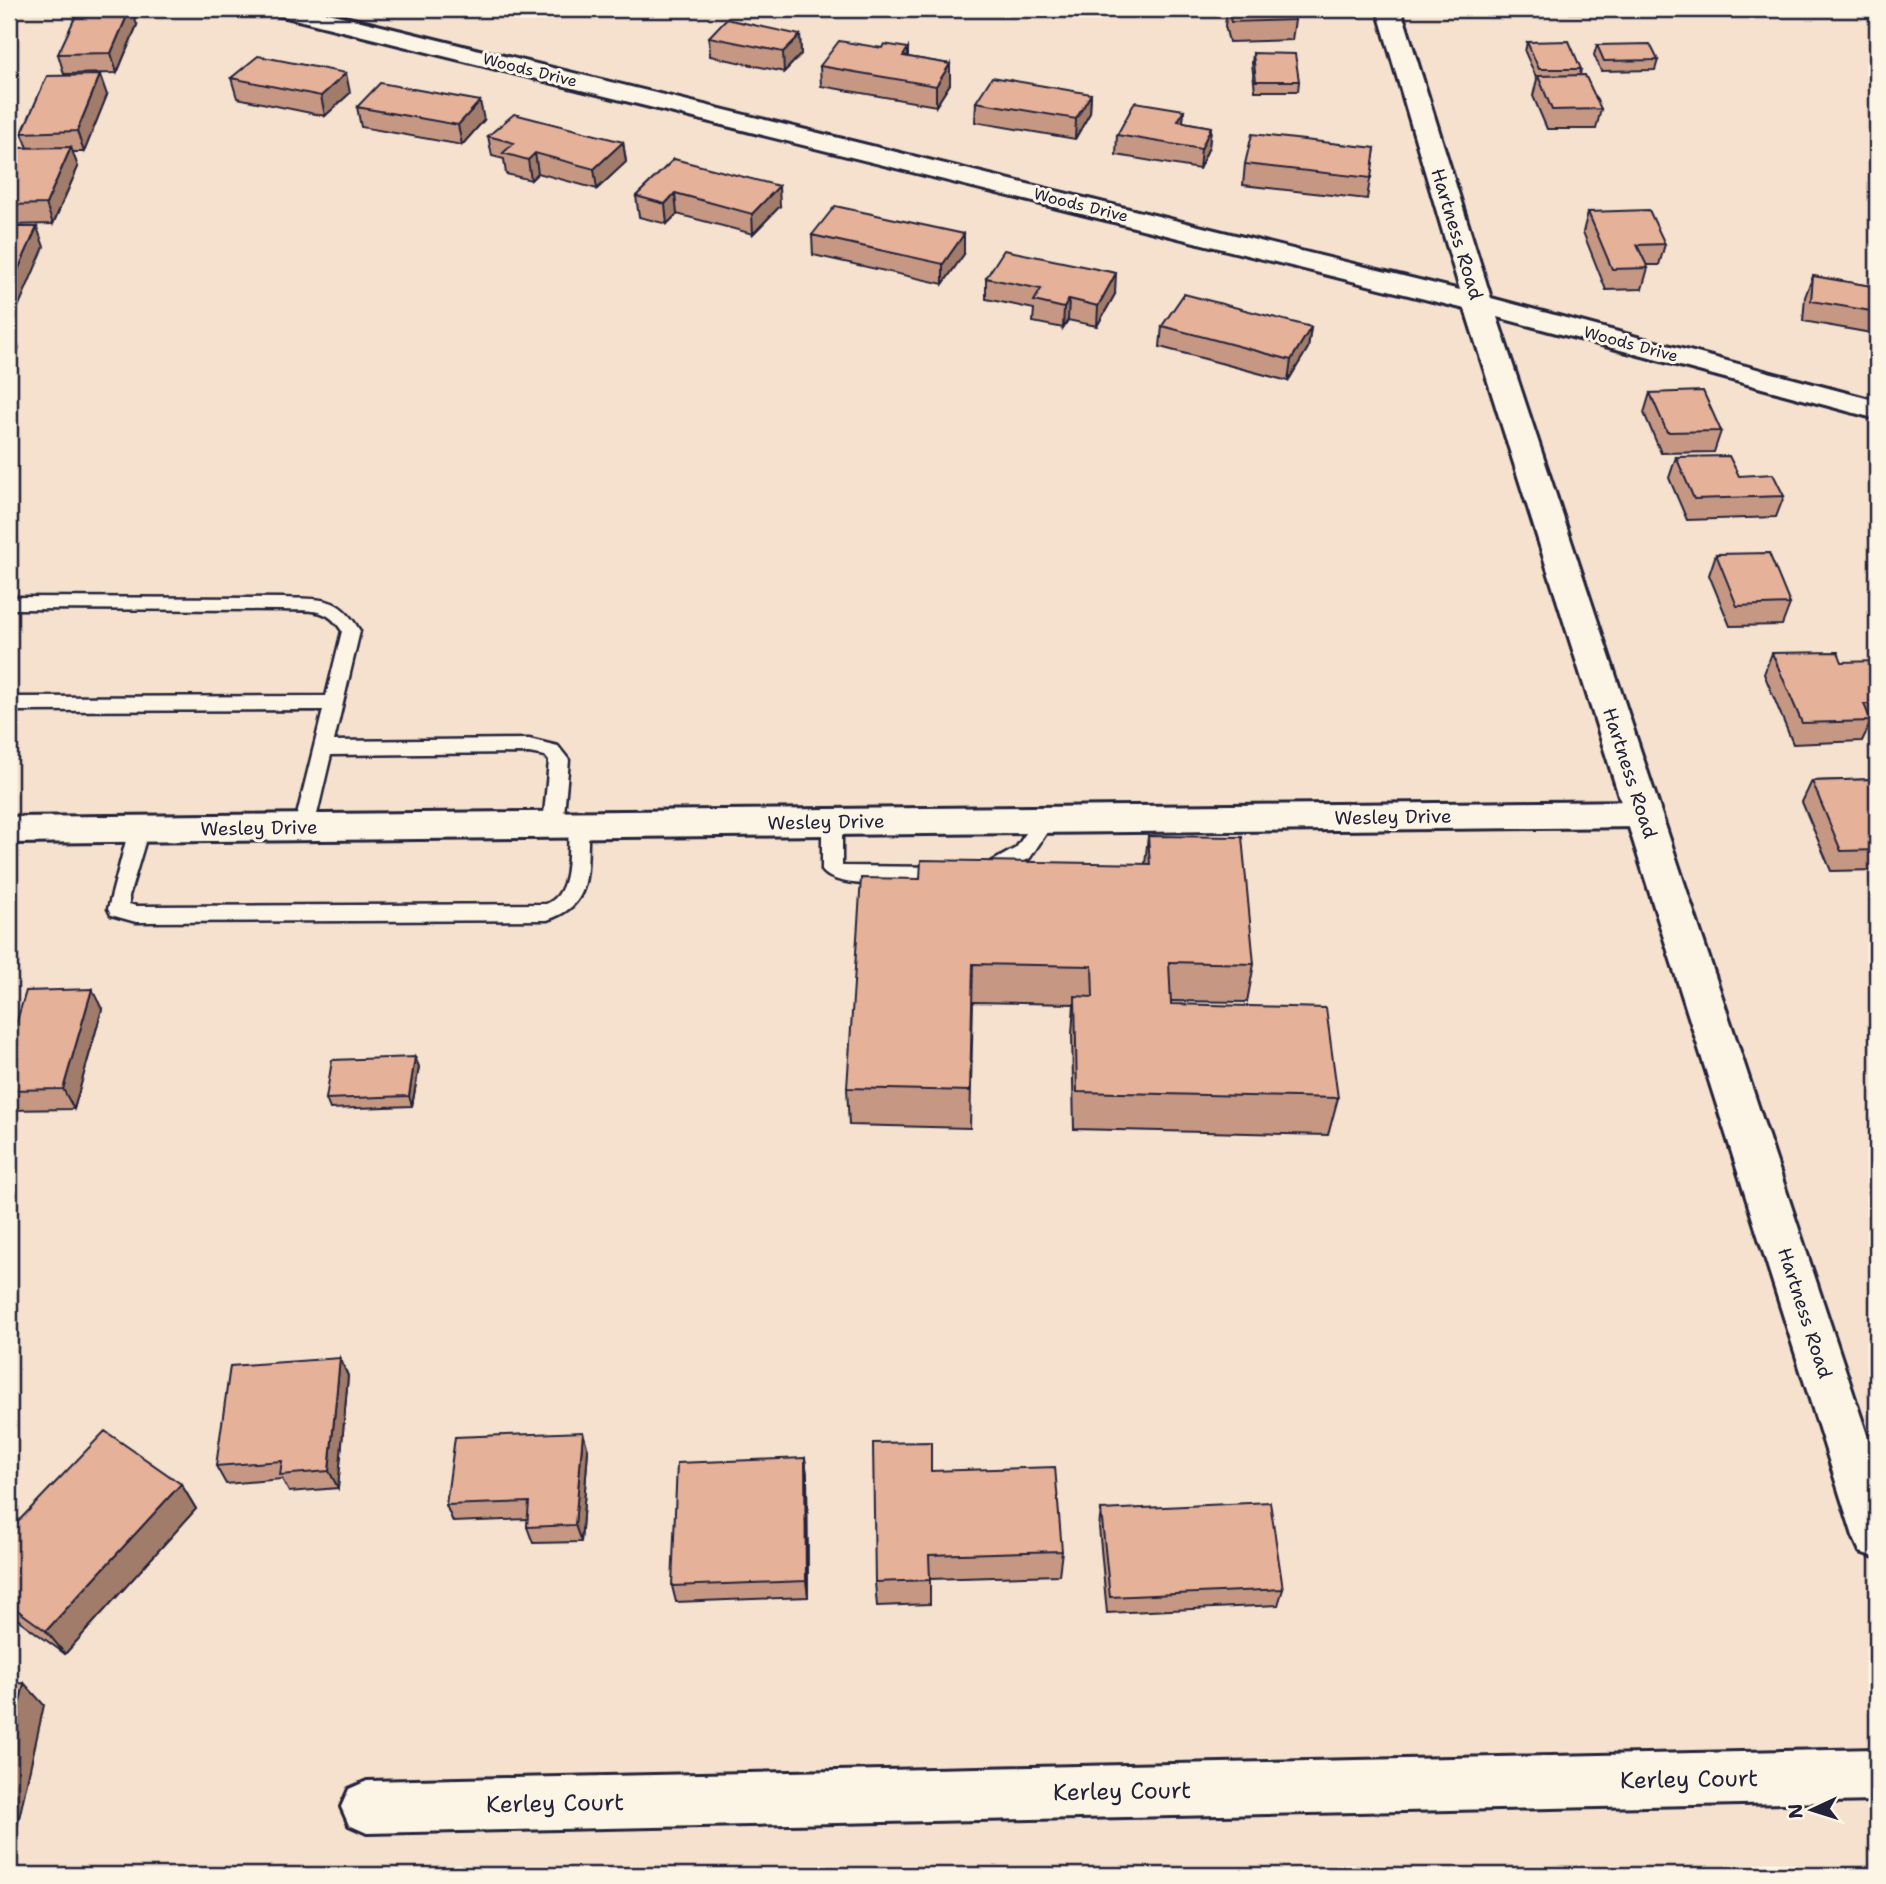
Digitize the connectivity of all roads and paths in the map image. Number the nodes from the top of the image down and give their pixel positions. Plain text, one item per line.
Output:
1 (283, 9) edge
2 (1389, 9) edge
3 (1478, 303) junction
4 (1877, 410) edge
5 (9, 603) edge
6 (334, 703) junction
7 (9, 704) edge
8 (322, 748) junction
9 (1643, 814) junction
10 (1045, 820) junction
11 (832, 822) junction
12 (566, 825) junction
13 (304, 827) junction
14 (139, 829) junction
15 (9, 830) edge
16 (1877, 1536) edge
17 (1877, 1775) edge
18 (367, 1807) dead end

1 - 3 street, Woods Drive
2 - 3 street, Hartness Road
3 - 4 street, Woods Drive
3 - 9 street, Hartness Road
5 - 6 lane
6 - 7 lane
6 - 8 lane
8 - 12 lane
8 - 13 lane
9 - 10 street, Wesley Drive
9 - 16 street, Hartness Road
10 - 11 street, Wesley Drive
10 - 11 lane
11 - 12 street, Wesley Drive
12 - 13 street, Wesley Drive
12 - 14 lane
13 - 14 street, Wesley Drive
14 - 15 street, Wesley Drive
17 - 18 street, Kerley Court

